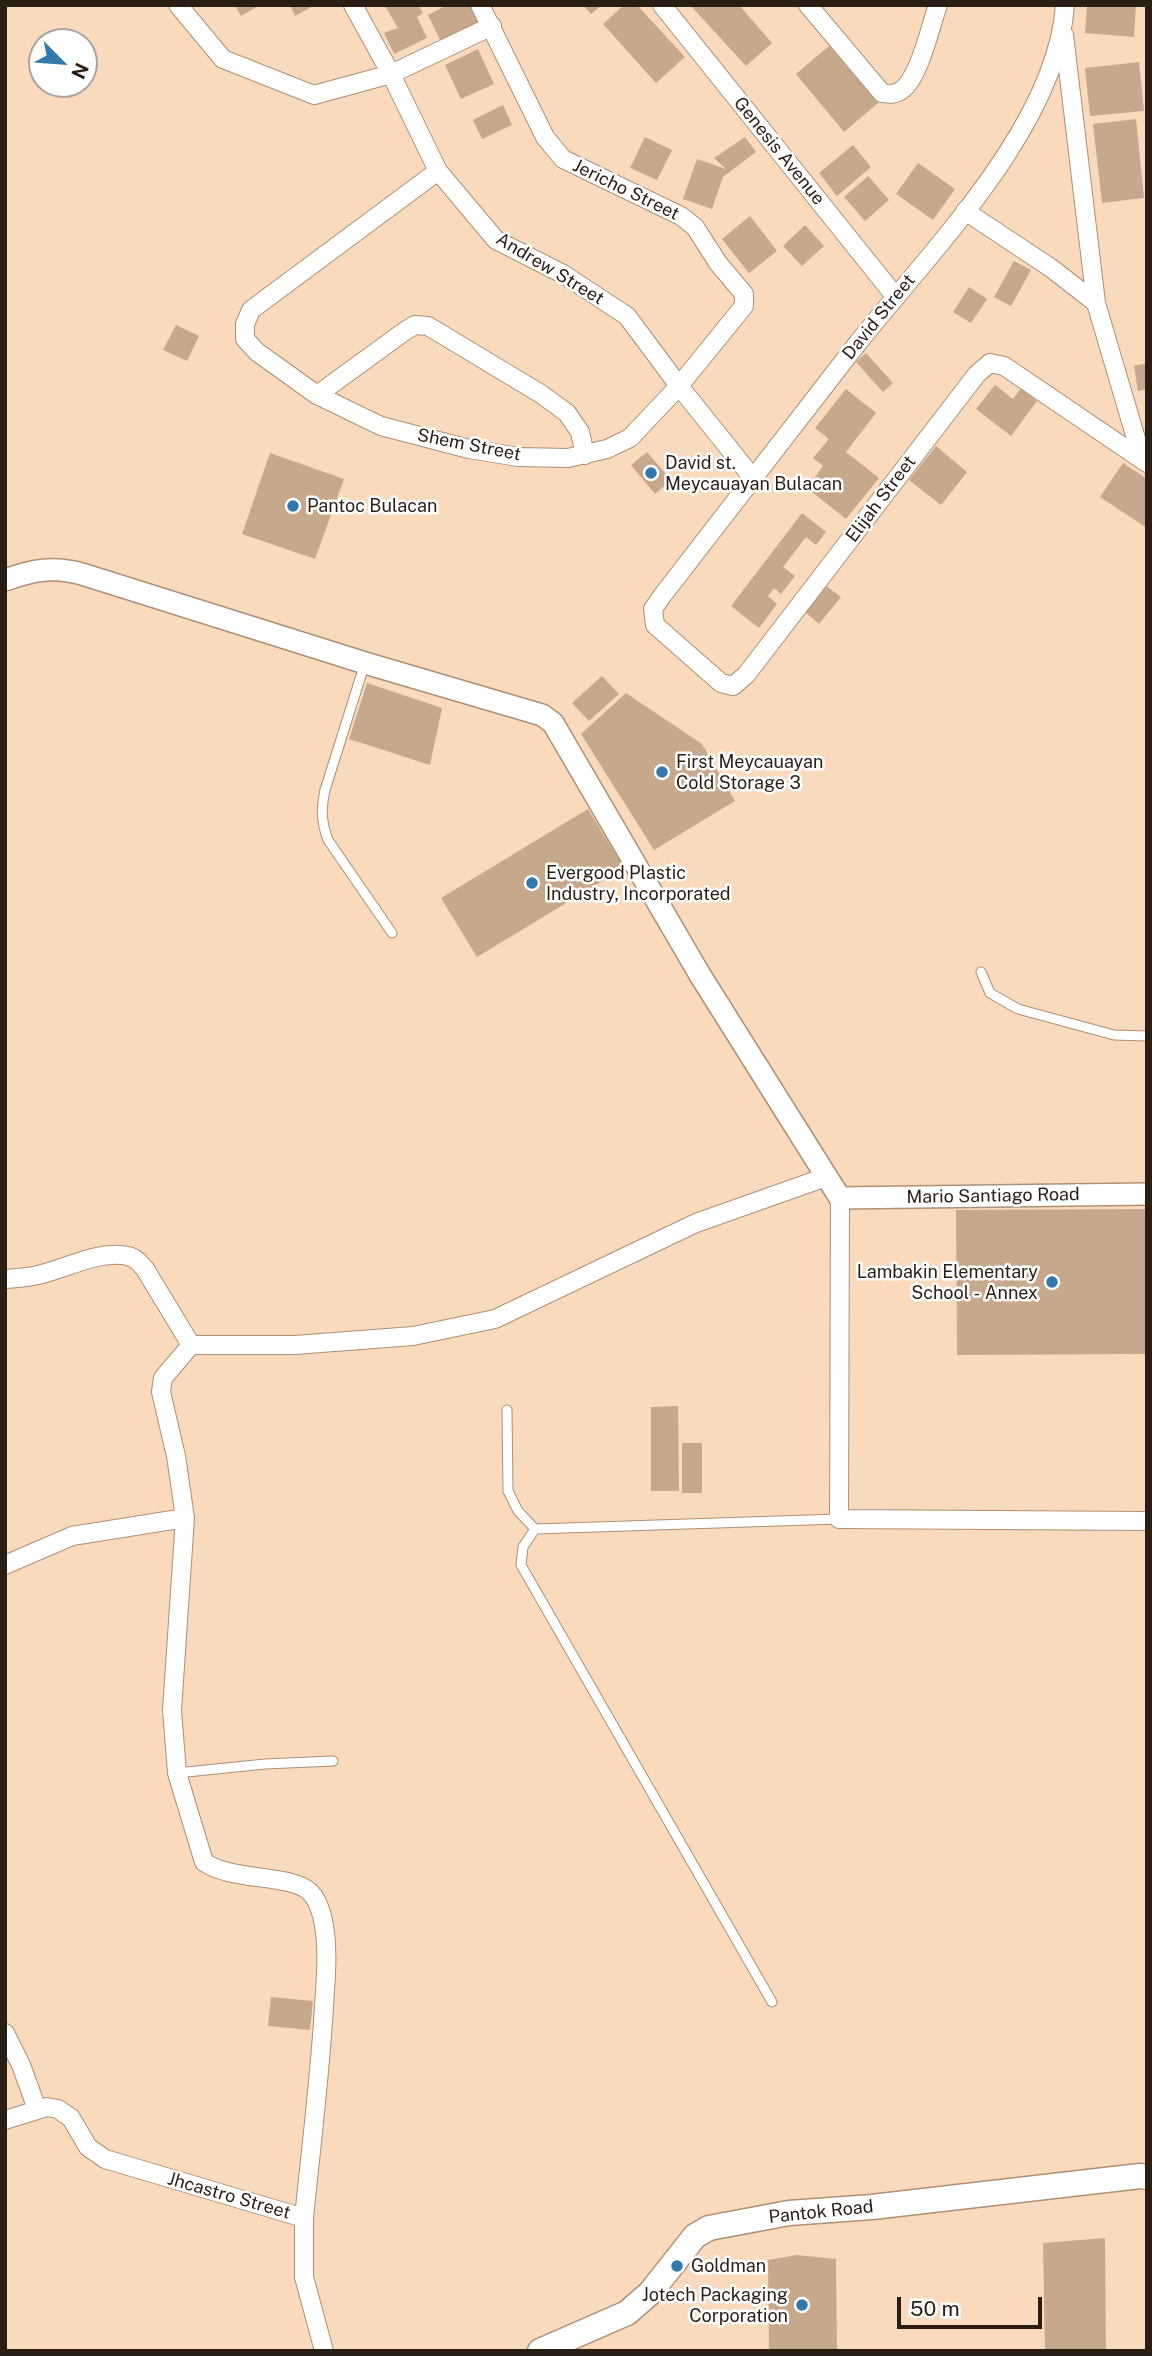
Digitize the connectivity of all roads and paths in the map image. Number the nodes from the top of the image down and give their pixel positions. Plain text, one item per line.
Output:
1 (178, 5) edge
2 (353, 5) edge
3 (480, 5) edge
4 (662, 5) edge
5 (808, 5) edge
6 (938, 5) edge
7 (1065, 5) edge
8 (492, 26) junction
9 (1063, 28) junction
10 (390, 74) junction
11 (438, 171) junction
12 (965, 211) junction
13 (744, 294) joint
14 (895, 296) junction
15 (1096, 303) junction
16 (679, 386) junction
17 (317, 395) junction
18 (585, 455) junction
19 (1144, 461) edge
20 (752, 477) junction
21 (5, 580) edge
22 (653, 609) joint
23 (365, 663) junction
24 (392, 933) dead end
25 (981, 972) dead end
26 (1147, 1036) edge
27 (826, 1177) junction
28 (1147, 1194) edge
29 (840, 1198) junction
30 (5, 1279) edge
31 (191, 1345) junction
32 (507, 1410) dead end
33 (186, 1518) junction
34 (839, 1519) junction
35 (1147, 1521) edge
36 (535, 1530) junction
37 (5, 1565) edge
38 (333, 1760) dead end
39 (177, 1773) junction
40 (772, 2002) dead end
41 (5, 2034) edge
42 (37, 2109) junction
43 (5, 2120) edge
44 (1147, 2177) edge
45 (304, 2218) junction
46 (324, 2351) edge
47 (540, 2351) edge

1 - 10 street
2 - 10 street, Andrew Street
3 - 8 street, Jericho Street
4 - 14 street, Genesis Avenue
5 - 6 street
7 - 9 street, David Street
8 - 10 street
8 - 13 street, Jericho Street
9 - 12 street, David Street
9 - 15 street, Elijah Street
10 - 11 street, Andrew Street
11 - 16 street, Andrew Street
11 - 17 street, Shem Street
12 - 14 street, David Street
12 - 15 street
13 - 16 street, Shem Street
14 - 20 street, David Street
15 - 19 street, Elijah Street
16 - 18 street, Shem Street
16 - 20 street, Andrew Street
17 - 18 street, Shem Street
17 - 18 street
19 - 22 street, Elijah Street
20 - 22 street, David Street
21 - 23 street
23 - 24 lane
23 - 27 street
25 - 26 lane
27 - 29 street
27 - 31 street
28 - 29 street, Mario Santiago Road
29 - 34 street
30 - 31 street
31 - 33 street
32 - 36 lane
33 - 37 street
33 - 39 street
34 - 35 street
34 - 36 lane
36 - 40 lane
38 - 39 lane
39 - 45 street
41 - 42 street
42 - 43 street
42 - 45 street, Jhcastro Street
44 - 47 main road, Pantok Road
45 - 46 street, Jhcastro Street

